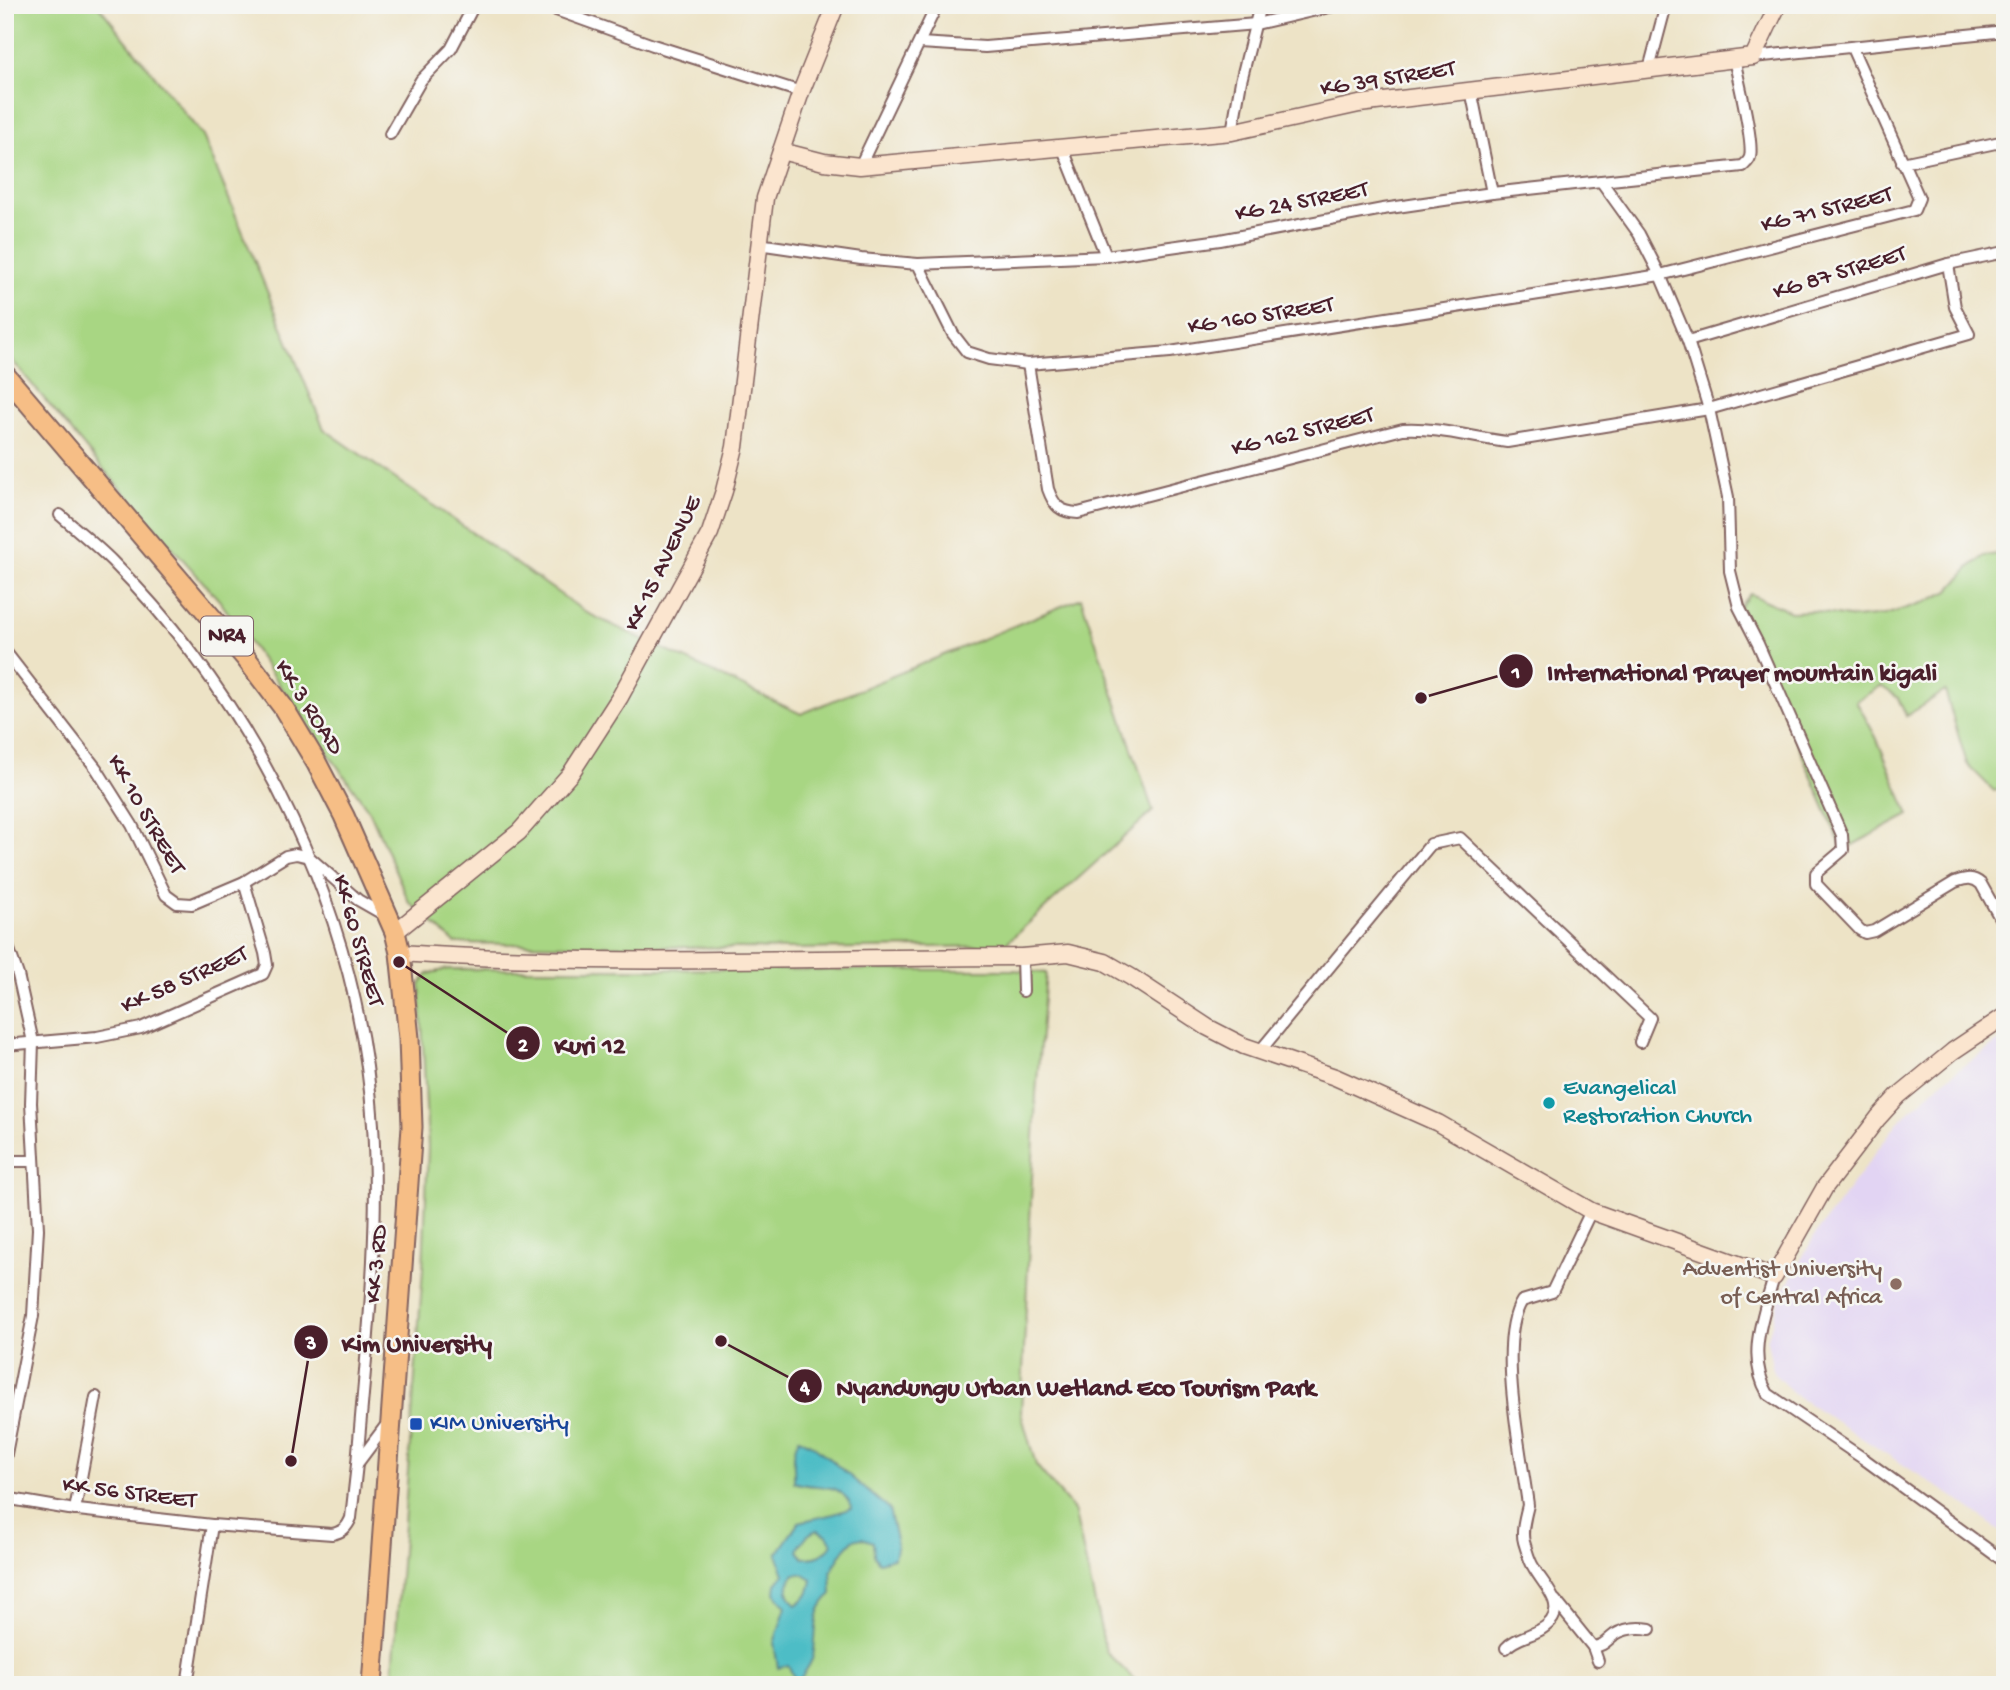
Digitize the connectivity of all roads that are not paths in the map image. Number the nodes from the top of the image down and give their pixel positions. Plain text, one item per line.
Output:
1 (474, 5) edge
2 (542, 5) edge
3 (836, 5) edge
4 (937, 5) edge
5 (1260, 5) edge
6 (1338, 5) edge
7 (1666, 5) edge
8 (1778, 5) edge
9 (1256, 24) junction
10 (2005, 31) edge
11 (920, 43) junction
12 (1852, 48) junction
13 (1753, 57) junction
14 (1734, 59) junction
15 (1648, 69) junction
16 (1471, 90) junction
17 (802, 92) junction
18 (1232, 132) junction
19 (390, 134) dead end
20 (2005, 141) edge
21 (1063, 149) junction
22 (781, 151) junction
23 (1902, 163) junction
24 (860, 166) junction
25 (1601, 181) junction
26 (1492, 193) junction
27 (758, 244) junction
28 (2005, 252) edge
29 (1105, 256) junction
30 (918, 264) junction
31 (1948, 264) junction
32 (1660, 275) junction
33 (1688, 341) junction
34 (1028, 364) junction
35 (5, 375) edge
36 (1709, 408) junction
37 (60, 515) dead end
38 (5, 651) edge
39 (309, 858) junction
40 (244, 882) junction
41 (391, 925) junction
42 (2005, 927) edge
43 (5, 938) edge
44 (400, 953) junction
45 (1022, 957) junction
46 (1023, 991) dead end
47 (2005, 1016) edge
48 (33, 1042) junction
49 (1640, 1042) dead end
50 (5, 1045) edge
51 (1260, 1051) junction
52 (5, 1161) edge
53 (33, 1161) junction
54 (1591, 1211) junction
55 (1774, 1277) junction
56 (96, 1396) dead end
57 (389, 1422) junction
58 (6, 1457) edge
59 (357, 1464) junction
60 (5, 1498) edge
61 (75, 1510) junction
62 (212, 1525) junction
63 (2005, 1562) edge
64 (1555, 1600) junction
65 (1551, 1621) junction
66 (1576, 1627) junction
67 (1650, 1629) dead end
68 (1593, 1647) junction
69 (1506, 1648) dead end
70 (1598, 1661) dead end
71 (187, 1685) edge
72 (372, 1685) edge

1 - 19 street
2 - 17 street
3 - 17 street, KK 15 AVENUE
4 - 11 street
5 - 9 street
6 - 9 street
7 - 15 street
8 - 13 street
9 - 11 street
9 - 18 street
10 - 12 street, KG 39 STREET
11 - 24 street
12 - 13 street, KG 39 STREET
12 - 23 street, KG 71 STREET
13 - 14 street, KG 39 STREET
14 - 15 street, KG 39 STREET
14 - 25 street, KG 24 STREET
15 - 16 street, KG 39 STREET
16 - 18 street, KG 39 STREET
16 - 26 street
17 - 22 street, KK 15 AVENUE
18 - 21 street, KG 39 STREET
20 - 23 street
21 - 24 street, KG 39 STREET
21 - 29 street
22 - 24 street, KG 39 STREET
22 - 27 street, KK 15 AVENUE
23 - 32 street, KG 71 STREET
25 - 26 street, KG 24 STREET
25 - 32 street
26 - 29 street, KG 24 STREET
27 - 30 street, KG 24 STREET
27 - 41 street, KK 15 AVENUE
28 - 31 street, KG 87 STREET
29 - 30 street, KG 24 STREET
30 - 34 street, KG 160 STREET
31 - 33 street, KG 87 STREET
31 - 36 street
32 - 33 street
32 - 34 street, KG 160 STREET
33 - 36 street
34 - 36 street, KG 162 STREET
35 - 41 highway, KK 3 ROAD / NR4
36 - 42 street
37 - 39 street, KK 60 STREET
38 - 40 street, KK 10 STREET
39 - 40 street, KK 10 STREET
39 - 41 street
39 - 59 street, KK 60 STREET
40 - 48 street, KK 58 STREET
41 - 44 highway, KK 3 RD / NR4
43 - 48 street
44 - 45 street
44 - 57 highway, KK 3 RD / NR4
45 - 46 street
45 - 51 street
47 - 55 street
48 - 50 street
48 - 53 street
49 - 51 street
51 - 54 street
52 - 53 street
53 - 58 street
54 - 55 street
54 - 64 street
55 - 63 street
56 - 61 street
57 - 59 street
57 - 72 highway, KK 3 RD / NR4
59 - 62 street, KK 60 STREET
60 - 61 street, KK 56 STREET
61 - 62 street, KK 56 STREET
62 - 71 street, KK 56 STREET
64 - 65 street
64 - 66 street
65 - 66 street
65 - 69 street
66 - 68 street
67 - 68 street
68 - 70 street

